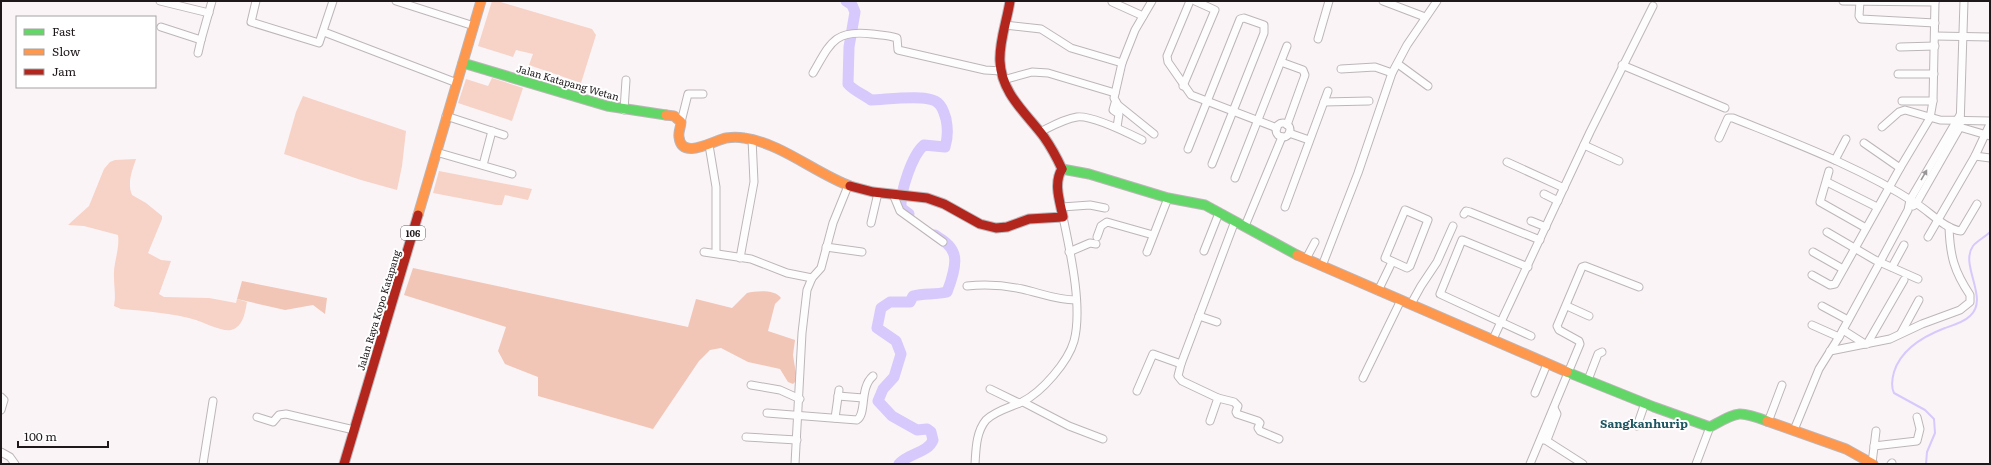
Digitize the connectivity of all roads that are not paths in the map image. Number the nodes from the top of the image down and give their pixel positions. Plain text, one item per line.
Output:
1 (160, 1) edge
2 (212, 1) edge
3 (256, 1) edge
4 (333, 1) edge
5 (396, 1) edge
6 (481, 1) edge
7 (1010, 1) edge
8 (1152, 1) edge
9 (1190, 1) edge
10 (1195, 1) edge
11 (1329, 1) edge
12 (1383, 1) edge
13 (1437, 1) edge
14 (1843, 1) edge
15 (1860, 1) edge
16 (1935, 1) edge
17 (1964, 1) edge
18 (1112, 2) dead end
19 (1401, 4) edge
20 (1653, 6) dead end
21 (209, 13) junction
22 (1143, 16) junction
23 (1426, 17) junction
24 (1935, 23) junction
25 (1005, 25) junction
26 (474, 26) junction
27 (160, 27) dead end
28 (324, 32) junction
29 (1935, 36) junction
30 (1964, 37) junction
31 (1990, 37) edge
32 (1318, 39) dead end
33 (201, 40) junction
34 (1287, 46) dead end
35 (1900, 46) dead end
36 (1935, 46) junction
37 (198, 53) dead end
38 (1281, 62) junction
39 (463, 63) junction
40 (1122, 63) junction
41 (1398, 64) junction
42 (1622, 65) junction
43 (1341, 69) dead end
44 (813, 73) dead end
45 (1392, 73) junction
46 (1898, 74) dead end
47 (1934, 74) junction
48 (1002, 75) junction
49 (626, 80) dead end
50 (456, 83) junction
51 (1183, 86) junction
52 (1428, 86) dead end
53 (1328, 91) dead end
54 (1115, 93) junction
55 (704, 94) dead end
56 (1369, 101) dead end
57 (1902, 101) dead end
58 (1934, 101) junction
59 (1206, 102) junction
60 (1324, 102) junction
61 (1115, 103) junction
62 (1725, 108) dead end
63 (624, 110) junction
64 (1232, 111) junction
65 (446, 116) junction
66 (1930, 118) junction
67 (1257, 120) junction
68 (1990, 121) edge
69 (681, 122) junction
70 (1958, 122) junction
71 (1990, 124) edge
72 (1287, 125) junction
73 (1117, 127) junction
74 (1882, 127) dead end
75 (1277, 128) junction
76 (492, 131) junction
77 (1040, 132) junction
78 (1290, 133) junction
79 (1154, 134) dead end
80 (504, 135) dead end
81 (1988, 136) edge
82 (1282, 137) junction
83 (1719, 138) dead end
84 (752, 139) junction
85 (1846, 139) dead end
86 (1142, 140) dead end
87 (1309, 140) junction
88 (1864, 143) dead end
89 (708, 145) junction
90 (1584, 145) junction
91 (1188, 149) dead end
92 (436, 152) junction
93 (1975, 156) junction
94 (1990, 158) edge
95 (1835, 160) junction
96 (1619, 161) dead end
97 (1507, 162) dead end
98 (1212, 164) dead end
99 (483, 165) junction
100 (1900, 168) junction
101 (1062, 169) junction
102 (1829, 171) dead end
103 (512, 174) dead end
104 (1235, 178) dead end
105 (1827, 182) junction
106 (848, 186) junction
107 (1889, 187) junction
108 (1564, 188) junction
109 (878, 193) junction
110 (894, 194) junction
111 (1544, 194) dead end
112 (1168, 198) junction
113 (1558, 201) junction
114 (1913, 202) junction
115 (1977, 204) dead end
116 (1284, 207) dead end
117 (1878, 207) junction
118 (1105, 208) dead end
119 (1062, 212) junction
120 (1219, 212) junction
121 (1464, 214) dead end
122 (1938, 219) junction
123 (1235, 221) junction
124 (1531, 221) dead end
125 (871, 223) dead end
126 (1245, 226) junction
127 (1453, 226) dead end
128 (1546, 227) junction
129 (1949, 227) junction
130 (1866, 228) junction
131 (1827, 232) dead end
132 (1153, 235) junction
133 (1928, 237) dead end
134 (1540, 240) junction
135 (943, 242) dead end
136 (1315, 242) dead end
137 (1904, 245) dead end
138 (826, 246) junction
139 (1854, 249) junction
140 (1204, 251) dead end
141 (704, 252) dead end
142 (862, 252) dead end
143 (1069, 252) junction
144 (1147, 252) dead end
145 (1814, 252) dead end
146 (716, 254) junction
147 (740, 258) junction
148 (1306, 259) junction
149 (1880, 262) junction
150 (1391, 265) junction
151 (1322, 266) junction
152 (1528, 267) junction
153 (1892, 267) junction
154 (1843, 269) junction
155 (1812, 275) dead end
156 (812, 278) junction
157 (1918, 279) dead end
158 (1904, 280) dead end
159 (967, 286) dead end
160 (1639, 287) dead end
161 (1378, 291) junction
162 (1076, 300) junction
163 (1401, 300) junction
164 (1919, 300) dead end
165 (1411, 304) junction
166 (1567, 306) junction
167 (1822, 306) dead end
168 (1199, 316) junction
169 (1589, 316) dead end
170 (1848, 320) junction
171 (1217, 322) dead end
172 (1500, 323) junction
173 (1812, 325) dead end
174 (1843, 330) junction
175 (1901, 333) junction
176 (1531, 336) dead end
177 (1839, 337) junction
178 (1493, 339) junction
179 (1866, 344) junction
180 (1830, 351) junction
181 (1602, 352) dead end
182 (1181, 364) junction
183 (1547, 364) junction
184 (1568, 372) junction
185 (873, 376) dead end
186 (1363, 378) dead end
187 (1588, 380) junction
188 (751, 385) dead end
189 (1782, 385) dead end
190 (990, 389) dead end
191 (1137, 391) dead end
192 (1535, 393) dead end
193 (1, 397) edge
194 (863, 398) junction
195 (1218, 398) junction
196 (800, 399) junction
197 (213, 401) dead end
198 (1021, 402) junction
199 (1645, 403) junction
200 (1, 410) edge
201 (766, 413) dead end
202 (799, 415) junction
203 (257, 417) dead end
204 (1917, 417) dead end
205 (835, 418) junction
206 (1210, 421) dead end
207 (1768, 422) junction
208 (1637, 426) dead end
209 (1710, 427) junction
210 (354, 430) junction
211 (1796, 431) junction
212 (1876, 431) dead end
213 (746, 437) dead end
214 (1103, 439) dead end
215 (1279, 439) dead end
216 (797, 440) junction
217 (1544, 440) junction
218 (1874, 446) junction
219 (1, 452) edge
220 (16, 464) edge
221 (203, 464) edge
222 (344, 464) edge
223 (795, 464) edge
224 (975, 464) edge
225 (1530, 464) edge
226 (1583, 464) edge
227 (1696, 464) edge
228 (1872, 464) edge

1 - 21 street
2 - 21 street
3 - 28 street
4 - 28 street
5 - 26 street
6 - 26 street, Jalan Raya Kopo Katapang / 106
7 - 25 street
8 - 22 street
9 - 51 street
10 - 51 street
11 - 32 street
12 - 19 street
13 - 23 street
14 - 15 street
15 - 16 street
15 - 24 street
16 - 24 street
17 - 30 street
18 - 22 street
19 - 23 street
20 - 42 street
21 - 33 street
22 - 40 street
23 - 41 street
24 - 29 street
25 - 40 street
25 - 48 street
26 - 39 street, Jalan Raya Kopo Katapang / 106
27 - 33 street
28 - 50 street
29 - 30 street
29 - 36 street
30 - 31 street
30 - 70 street
33 - 37 street
34 - 38 street
35 - 36 street
36 - 47 street
38 - 67 street
38 - 72 street
39 - 50 street, Jalan Raya Kopo Katapang / 106
39 - 63 street, Jalan Katapang Wetan
40 - 54 street
41 - 45 street
41 - 52 street
42 - 62 street
42 - 90 street
43 - 45 street
44 - 48 street
45 - 151 street
46 - 47 street
47 - 58 street
48 - 54 street
48 - 77 street
49 - 63 street
50 - 65 street, Jalan Raya Kopo Katapang / 106
51 - 59 street
53 - 60 street
54 - 61 street
55 - 69 street
56 - 60 street
57 - 58 street
58 - 66 street
59 - 64 street
59 - 64 street
59 - 91 street
60 - 87 street
61 - 73 street
61 - 79 street
63 - 69 street, Jalan Katapang Wetan
64 - 67 street
64 - 98 street
65 - 76 street
65 - 92 street, Jalan Raya Kopo Katapang / 106
66 - 70 street
66 - 74 street
66 - 100 street
67 - 75 street
67 - 104 street
68 - 70 street
69 - 89 street
70 - 81 street
70 - 114 street
71 - 81 street
72 - 75 street
72 - 78 street
73 - 77 street
73 - 86 street
75 - 82 street
76 - 80 street
76 - 99 street
77 - 101 street
78 - 82 street
78 - 87 street
81 - 93 street
82 - 126 street
83 - 95 street
84 - 89 street
84 - 106 street
84 - 147 street
85 - 95 street
87 - 116 street
88 - 100 street
89 - 146 street
90 - 96 street
90 - 108 street
92 - 99 street
92 - 210 street, Jalan Raya Kopo Katapang / 106
93 - 94 street
93 - 122 street
95 - 107 street
97 - 108 street
99 - 103 street
100 - 107 street
101 - 112 street
101 - 119 street
102 - 105 street
105 - 117 street
105 - 130 street
106 - 109 street
106 - 138 street
107 - 114 street
107 - 117 street
108 - 113 street
109 - 110 street
109 - 125 street
110 - 119 street
110 - 135 street
111 - 113 street
112 - 120 street
112 - 132 street
113 - 128 street
114 - 122 street
114 - 149 street
115 - 129 street
117 - 130 street
118 - 119 street
119 - 143 street
120 - 123 street
120 - 140 street
121 - 134 street
122 - 129 street
122 - 133 street
123 - 126 street
123 - 168 street
124 - 128 street
126 - 148 street
127 - 165 street
128 - 134 street
129 - 175 street
130 - 139 street
131 - 139 street
132 - 143 street
132 - 144 street
134 - 152 street
136 - 148 street
137 - 153 street
138 - 142 street
138 - 156 street
139 - 149 street
139 - 154 street
141 - 146 street
143 - 162 street
145 - 154 street
146 - 147 street
147 - 156 street
148 - 151 street
149 - 153 street
149 - 170 street
150 - 150 street
150 - 161 street
151 - 161 street
152 - 172 street
152 - 172 street
153 - 157 street
154 - 155 street
156 - 196 street
158 - 179 street
159 - 162 street
160 - 166 street
161 - 163 street
162 - 198 street
163 - 165 street
163 - 186 street
164 - 175 street
165 - 178 street
166 - 169 street
166 - 184 street
167 - 170 street
168 - 171 street
168 - 182 street
170 - 174 street
172 - 176 street
172 - 178 street
173 - 177 street
174 - 177 street
174 - 179 street
175 - 179 street
177 - 180 street
178 - 183 street
179 - 180 street
180 - 211 street
181 - 187 street
182 - 191 street
182 - 195 street
183 - 184 street
183 - 192 street
184 - 187 street
184 - 217 street
185 - 194 street
187 - 199 street
188 - 196 street
189 - 207 street
190 - 198 street
193 - 200 street
194 - 205 street
194 - 205 street
195 - 206 street
195 - 215 street
196 - 202 street
197 - 221 street
198 - 214 street
198 - 224 street
199 - 208 street
199 - 209 street
201 - 202 street
202 - 205 street
202 - 216 street
203 - 210 street
204 - 218 street
207 - 209 street
207 - 211 street
209 - 227 street
210 - 222 street, Jalan Raya Kopo Katapang / 106
211 - 228 street
212 - 218 street
213 - 216 street
216 - 223 street
217 - 225 street
217 - 226 street
218 - 228 street
219 - 220 street

